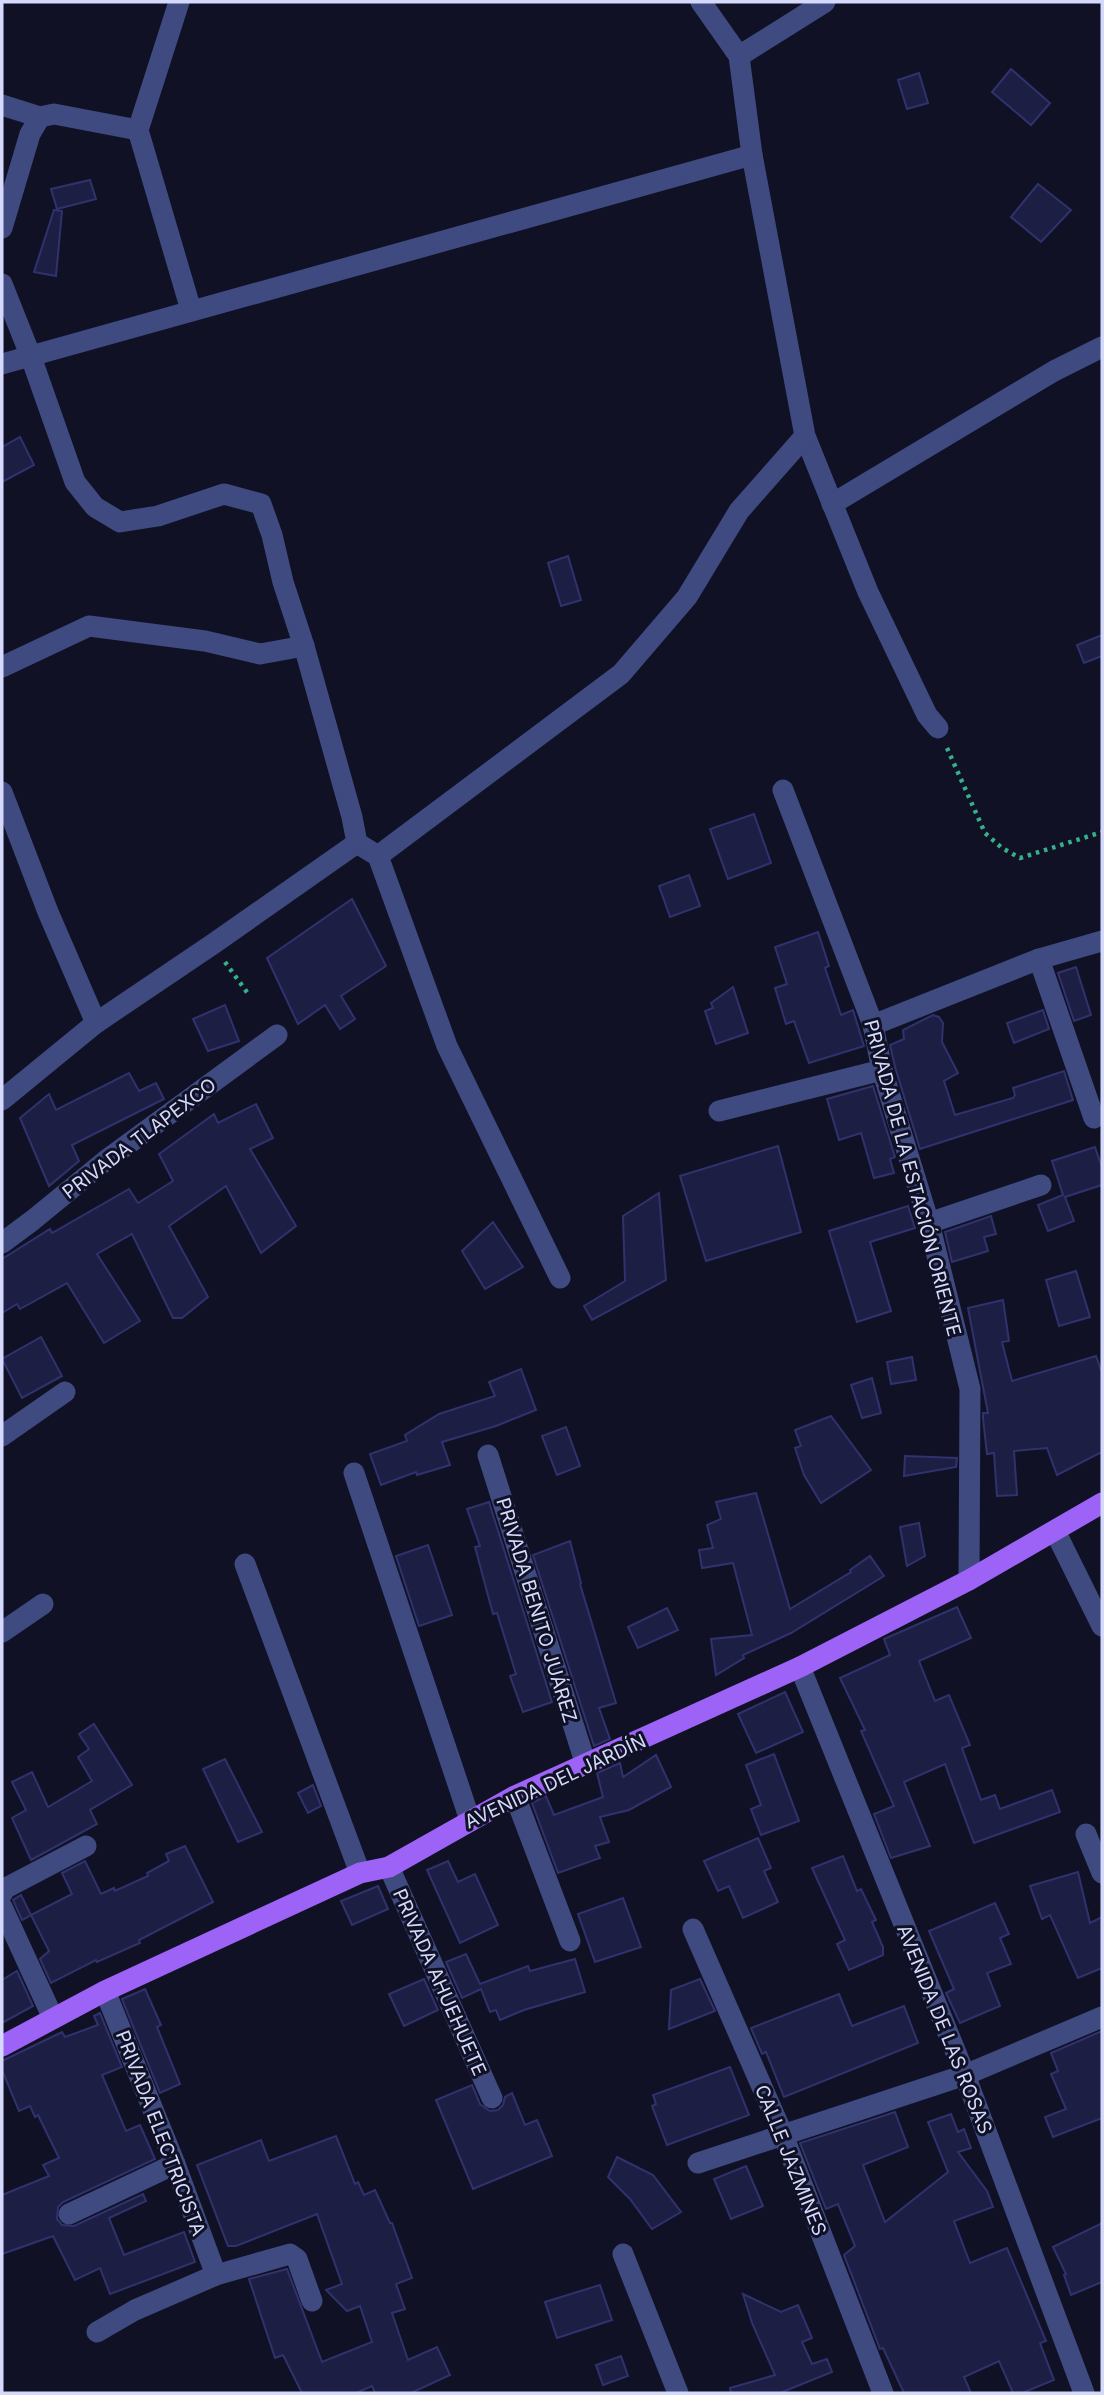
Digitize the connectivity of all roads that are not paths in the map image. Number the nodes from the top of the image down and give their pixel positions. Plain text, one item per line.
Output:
1 (179, 2) edge
2 (701, 2) edge
3 (825, 2) edge
4 (738, 56) junction
5 (2, 105) edge
6 (40, 117) junction
7 (138, 130) junction
8 (752, 155) junction
9 (2, 228) edge
10 (2, 284) edge
11 (191, 310) junction
12 (1102, 347) edge
13 (31, 357) junction
14 (2, 364) edge
15 (805, 436) junction
16 (832, 504) junction
17 (304, 646) junction
18 (2, 667) edge
19 (938, 728) road end
20 (783, 790) dead end
21 (2, 792) edge
22 (357, 843) junction
23 (378, 856) junction
24 (1102, 941) edge
25 (1038, 959) junction
26 (96, 1023) junction
27 (873, 1025) junction
28 (277, 1035) dead end
29 (882, 1070) junction
30 (2, 1100) edge
31 (719, 1111) dead end
32 (1094, 1118) dead end
33 (1041, 1185) dead end
34 (929, 1223) junction
35 (2, 1243) edge
36 (560, 1278) dead end
37 (65, 1392) dead end
38 (2, 1436) edge
39 (488, 1455) dead end
40 (354, 1473) dead end
41 (1102, 1503) edge
42 (1055, 1531) junction
43 (245, 1564) dead end
44 (969, 1580) junction
45 (43, 1605) dead end
46 (1102, 1626) edge
47 (2, 1632) edge
48 (800, 1667) junction
49 (586, 1765) junction
50 (515, 1797) junction
51 (470, 1820) junction
52 (1086, 1835) dead end
53 (86, 1846) dead end
54 (389, 1867) junction
55 (360, 1873) junction
56 (1102, 1873) edge
57 (2, 1894) edge
58 (2, 1907) edge
59 (693, 1928) dead end
60 (570, 1941) dead end
61 (105, 1991) junction
62 (1102, 2017) edge
63 (54, 2018) junction
64 (2, 2046) edge
65 (965, 2075) junction
66 (492, 2098) dead end
67 (783, 2135) junction
68 (698, 2163) dead end
69 (175, 2164) junction
70 (69, 2214) dead end
71 (623, 2254) dead end
72 (216, 2275) junction
73 (312, 2301) dead end
74 (97, 2332) dead end
75 (678, 2393) edge
76 (883, 2393) edge
77 (1084, 2393) edge

1 - 7 street
2 - 4 street
3 - 4 street
4 - 8 street
5 - 6 street
6 - 7 street
6 - 9 street
7 - 11 street
8 - 11 street
8 - 15 street
10 - 13 street
11 - 13 street
12 - 16 street
13 - 14 street
13 - 17 street
15 - 16 street
15 - 23 street
16 - 19 street
17 - 18 street
17 - 22 street
20 - 27 street, PRIVADA DE LA ESTACIÓN ORIENTE
21 - 26 street
22 - 23 street
22 - 26 street
23 - 36 street
24 - 25 street
25 - 27 street
25 - 32 street
26 - 30 street
27 - 29 street, PRIVADA DE LA ESTACIÓN ORIENTE
28 - 35 street, PRIVADA TLAPEXCO
29 - 31 street
29 - 34 street, PRIVADA DE LA ESTACIÓN ORIENTE
33 - 34 street
34 - 44 street, PRIVADA DE LA ESTACIÓN ORIENTE
37 - 38 street
39 - 49 street, PRIVADA BENITO JUÁREZ
40 - 51 street
41 - 42 main road, AVENIDA DEL JARDÍN
42 - 44 main road, AVENIDA DEL JARDÍN
42 - 46 street
43 - 55 street
44 - 48 main road, AVENIDA DEL JARDÍN
45 - 47 street
48 - 49 main road, AVENIDA DEL JARDÍN
48 - 65 street, AVENIDA DE LAS ROSAS
49 - 50 main road, AVENIDA DEL JARDÍN
50 - 51 main road, AVENIDA DEL JARDÍN
50 - 60 street
51 - 54 main road, AVENIDA DEL JARDÍN
52 - 56 street
53 - 57 street
54 - 55 main road, AVENIDA DEL JARDÍN
54 - 66 street, PRIVADA AHUEHUETE
55 - 61 main road, AVENIDA DEL JARDÍN
58 - 63 street
59 - 67 street, CALLE JAZMINES
61 - 63 main road, AVENIDA DEL JARDÍN
61 - 69 street, PRIVADA ELECTRICISTA
62 - 65 street
63 - 64 main road, AVENIDA DEL JARDÍN
65 - 67 street
65 - 77 street, AVENIDA DE LAS ROSAS
67 - 68 street
67 - 76 street, CALLE JAZMINES
69 - 70 street
69 - 72 street, PRIVADA ELECTRICISTA
71 - 75 street
72 - 73 street
72 - 74 street

